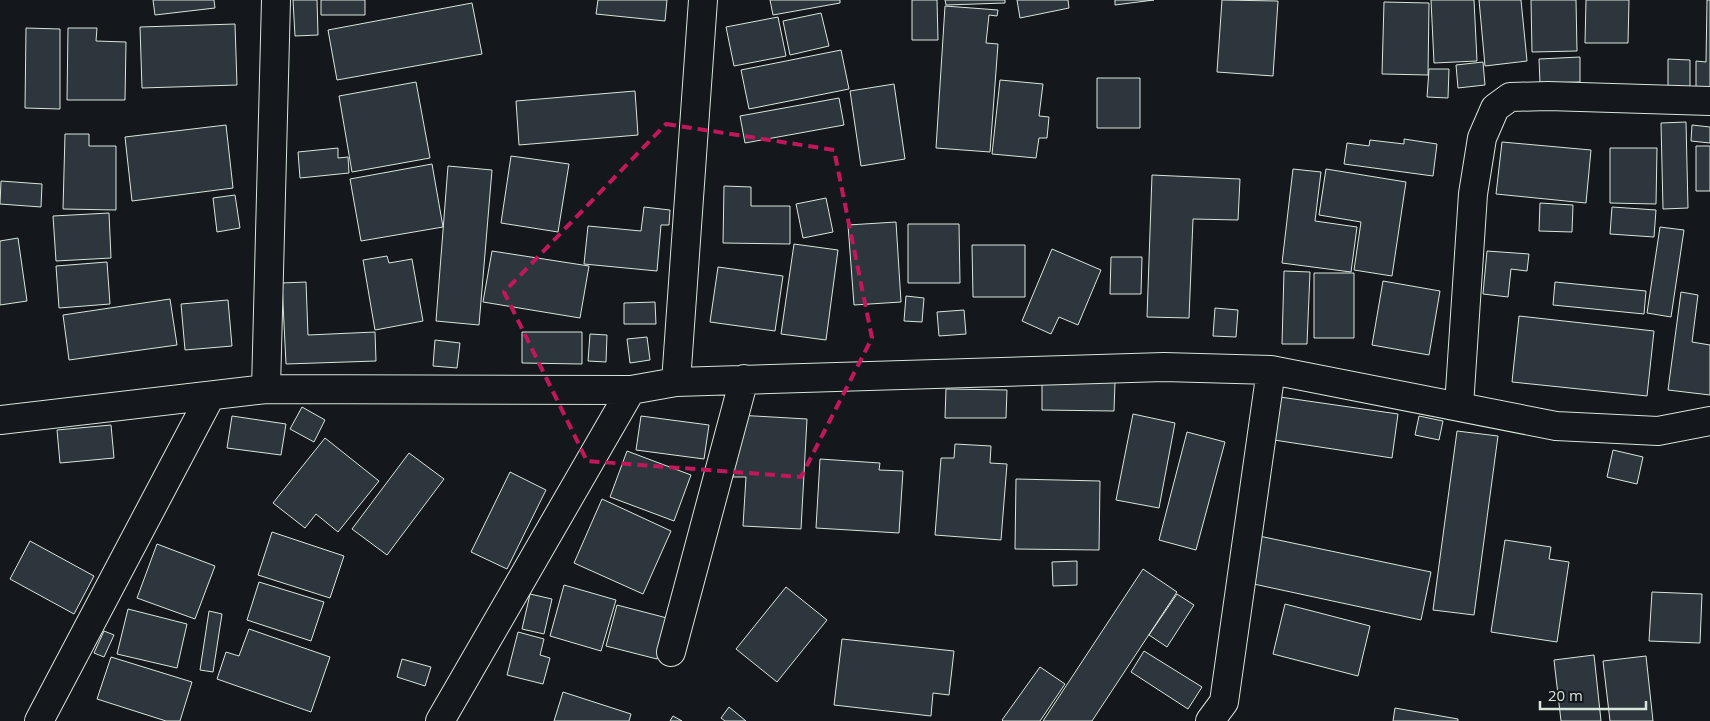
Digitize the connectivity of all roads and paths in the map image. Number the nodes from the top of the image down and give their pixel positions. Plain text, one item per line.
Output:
1 (276, 0) edge
2 (703, 0) edge
3 (1710, 101) edge
4 (1271, 370) junction
5 (744, 379) junction
6 (676, 382) junction
7 (266, 389) junction
8 (631, 390) junction
9 (210, 396) junction
10 (1459, 406) junction
11 (0, 420) edge
12 (1710, 421) edge
13 (671, 652) dead end
14 (1222, 715) edge
15 (38, 721) edge
16 (440, 721) edge

1 - 7 street
2 - 6 street
3 - 10 street
4 - 5 street
4 - 10 street
4 - 14 street
5 - 6 street
5 - 13 street
6 - 8 street
7 - 8 street
7 - 9 street
8 - 16 street
9 - 11 street
9 - 15 street
10 - 12 street

